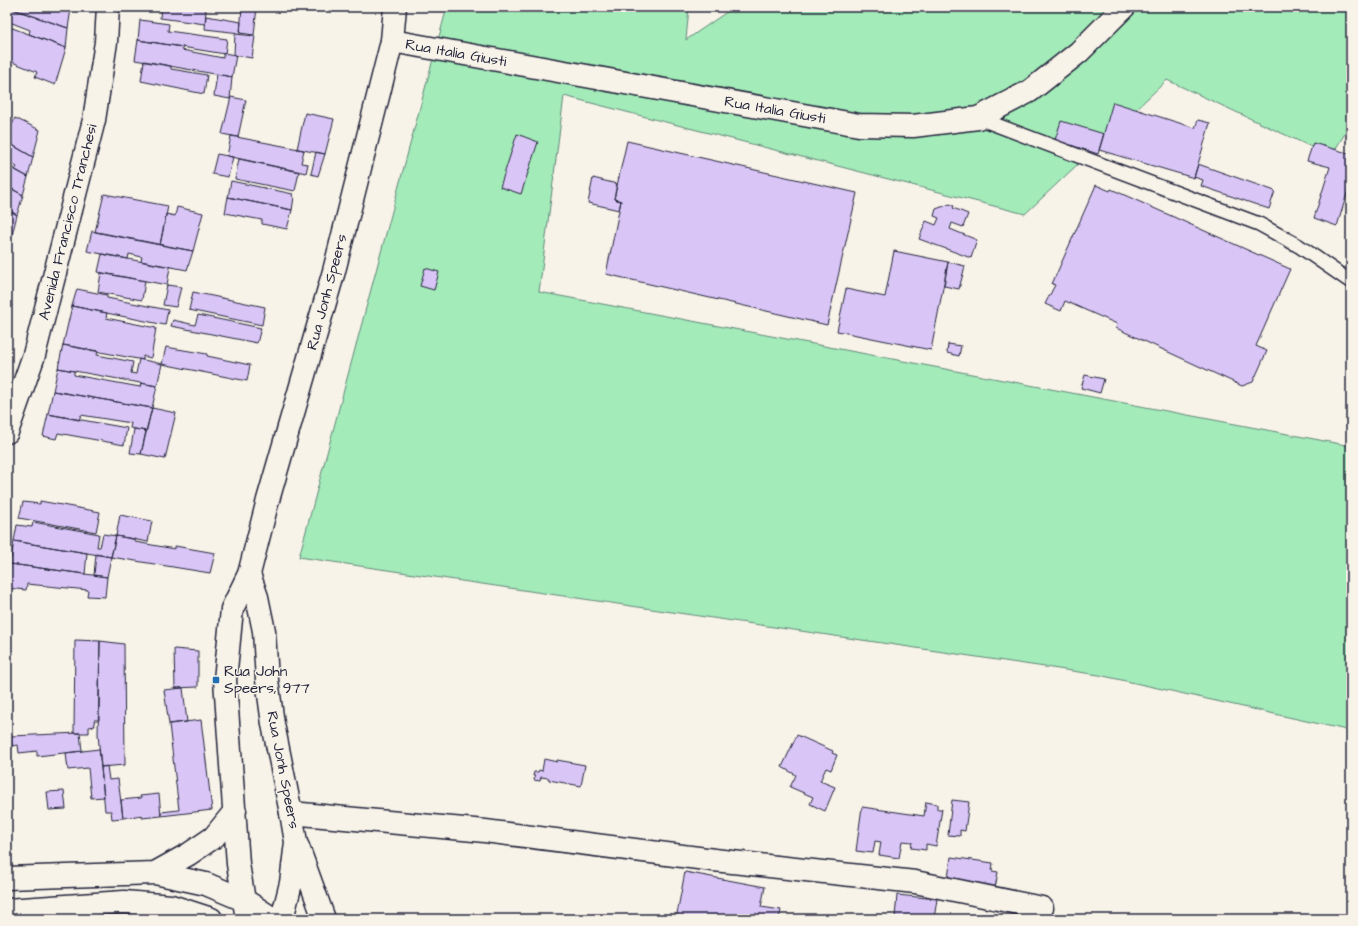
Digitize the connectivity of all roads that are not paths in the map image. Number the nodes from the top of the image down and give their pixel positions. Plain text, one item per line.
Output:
1 (108, 7) edge
2 (395, 7) edge
3 (1124, 7) edge
4 (392, 41) junction
5 (978, 118) junction
6 (1351, 282) edge
7 (7, 432) edge
8 (249, 574) junction
9 (235, 811) junction
10 (291, 813) junction
11 (296, 842) junction
12 (155, 873) junction
13 (7, 878) edge
14 (1042, 908) dead end
15 (7, 910) edge
16 (245, 910) edge
17 (211, 919) edge
18 (273, 919) edge
19 (282, 919) edge
20 (324, 919) edge

1 - 7 main road, Avenida Francisco Tranchesi
2 - 4 main road, Rua Jonh Speers
3 - 5 main road, Rua Italia Giusti
4 - 5 main road, Rua Italia Giusti
4 - 8 main road, Rua Jonh Speers
5 - 6 lane
8 - 9 main road, Rua Jonh Speers
8 - 10 main road, Rua Jonh Speers
9 - 12 main road
9 - 16 main road, Rua Jonh Speers
10 - 11 main road, Rua Jonh Speers
10 - 14 main road
11 - 19 main road, Rua Jonh Speers
11 - 20 main road
12 - 13 main road
12 - 16 main road
15 - 17 main road
16 - 18 main road

